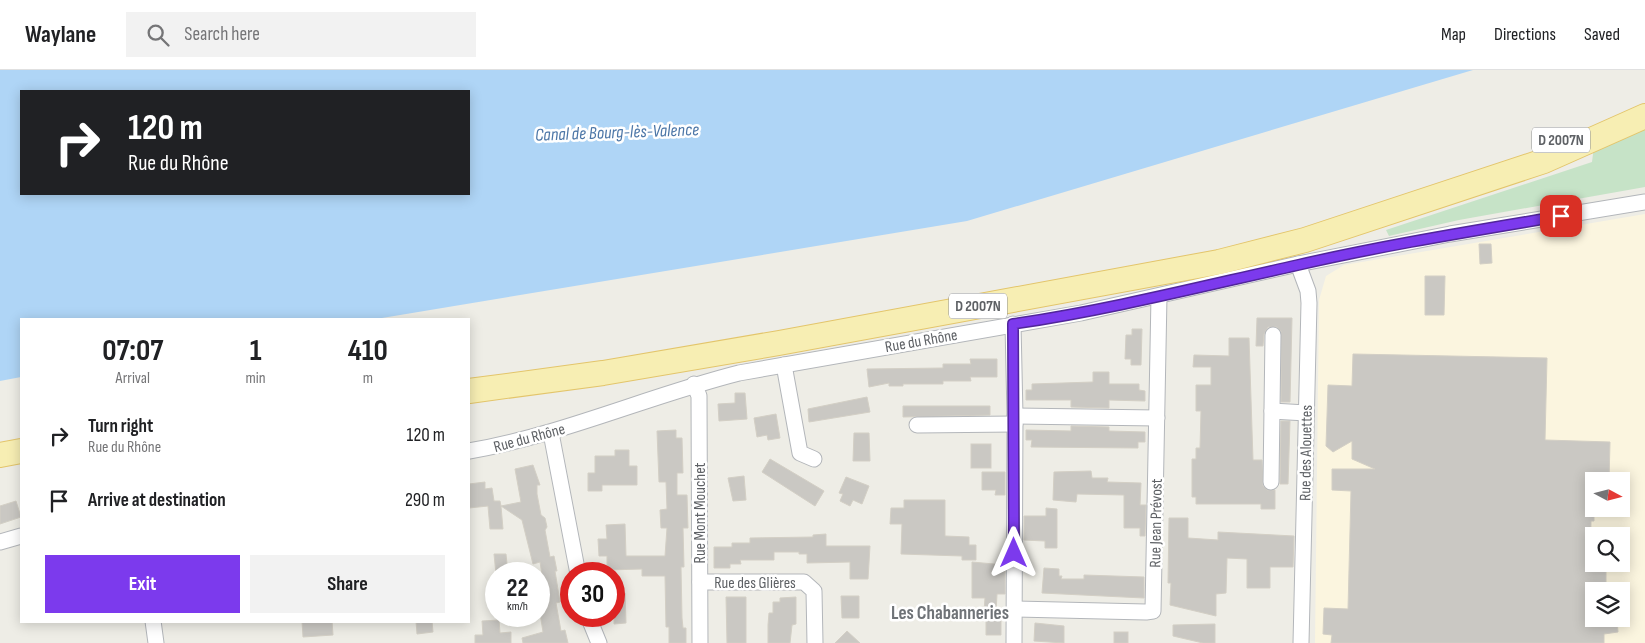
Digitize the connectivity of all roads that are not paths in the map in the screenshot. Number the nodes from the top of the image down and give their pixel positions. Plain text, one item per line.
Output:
1 (1645, 101) edge
2 (1645, 116) edge
3 (1478, 181) junction
4 (1642, 202) edge
5 (1298, 264) junction
6 (1158, 296) junction
7 (1013, 324) junction
8 (1273, 335) dead end
9 (784, 365) junction
10 (694, 384) junction
11 (470, 391) edge
12 (1272, 411) junction
13 (1306, 413) junction
14 (1157, 418) junction
15 (1015, 420) junction
16 (917, 425) dead end
17 (551, 433) junction
18 (20, 451) edge
19 (470, 451) edge
20 (0, 455) edge
21 (814, 459) dead end
22 (1271, 482) dead end
23 (20, 536) edge
24 (0, 542) edge
25 (576, 562) edge
26 (700, 582) junction
27 (1014, 609) junction
28 (153, 623) edge
29 (592, 627) edge
30 (156, 643) edge
31 (599, 643) edge
32 (700, 643) edge
33 (814, 643) edge
34 (1014, 643) edge
35 (1301, 643) edge

1 - 3 main road, D 2007N
2 - 3 main road, D 2007N
3 - 11 main road, D 2007N
4 - 5 street, Rue du Rhône
5 - 6 street, Rue du Rhône
5 - 13 street, Rue des Alouettes
6 - 7 street, Rue du Rhône
6 - 14 street, Rue Jean Prévost
7 - 9 street, Rue du Rhône
7 - 15 street
8 - 12 street
9 - 10 street, Rue du Rhône
9 - 21 street
10 - 17 street, Rue du Rhône
10 - 26 street, Rue Mont Mouchet
12 - 13 street
12 - 22 street
13 - 35 street, Rue des Alouettes
14 - 15 street
14 - 27 street, Rue Jean Prévost
15 - 16 street
15 - 27 street
17 - 19 street, Rue du Rhône
17 - 25 street
18 - 20 main road
23 - 24 street
26 - 32 street, Rue Mont Mouchet
26 - 33 street, Rue des Glières
27 - 34 street
28 - 30 street
29 - 31 street

